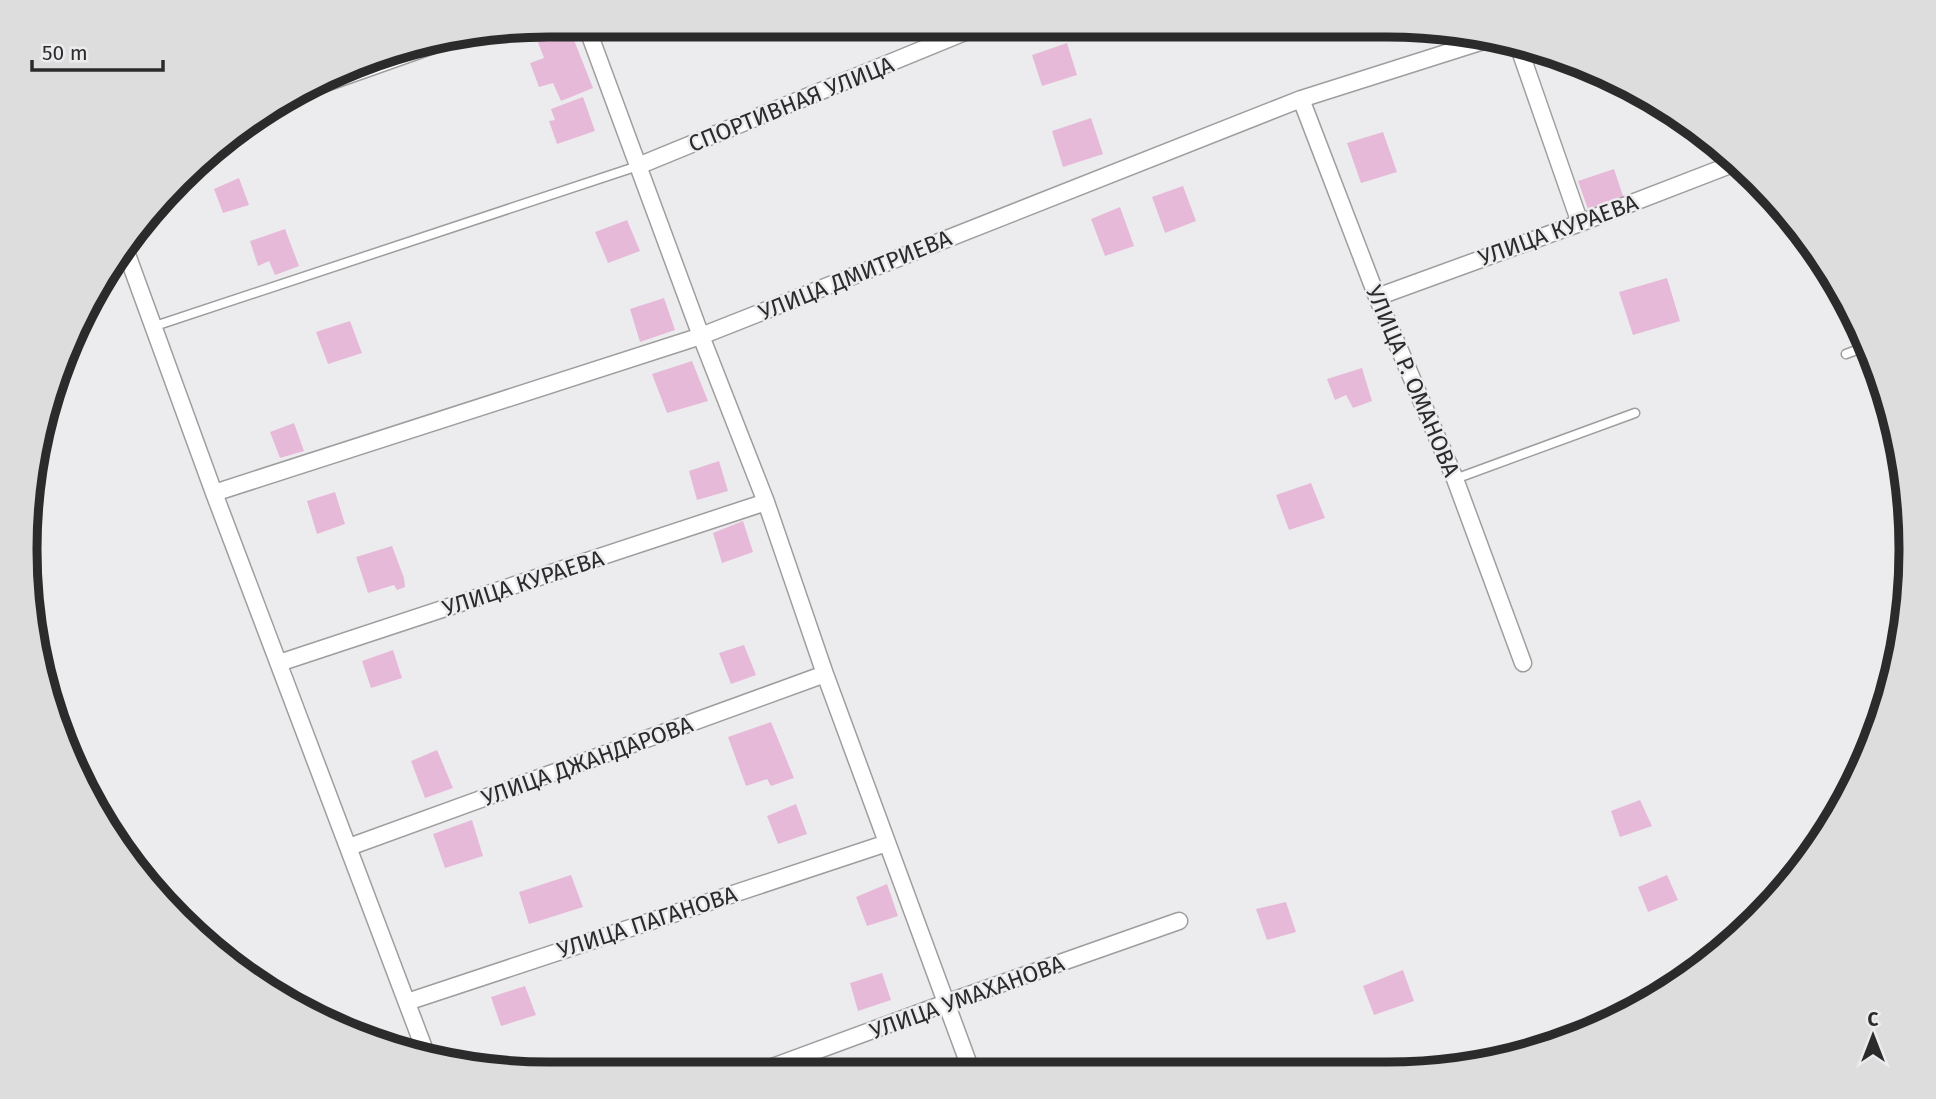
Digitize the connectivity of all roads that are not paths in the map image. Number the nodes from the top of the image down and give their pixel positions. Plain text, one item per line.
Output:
1 (591, 37) edge
2 (953, 37) edge
3 (1475, 45) edge
4 (1521, 55) edge
5 (1301, 99) junction
6 (638, 166) junction
7 (1727, 166) edge
8 (1580, 223) junction
9 (128, 258) edge
10 (1377, 297) junction
11 (152, 327) junction
12 (701, 336) junction
13 (1858, 349) edge
14 (1846, 354) dead end
15 (1635, 413) dead end
16 (1455, 479) junction
17 (214, 493) junction
18 (766, 502) junction
19 (279, 663) junction
20 (1523, 663) dead end
21 (825, 674) junction
22 (887, 843) junction
23 (349, 847) junction
24 (1179, 922) dead end
25 (407, 1002) junction
26 (946, 1003) junction
27 (423, 1046) edge
28 (786, 1062) edge
29 (968, 1062) edge

1 - 6 street
2 - 6 street, СПОРТИВНАЯ УЛИЦА
3 - 5 street, УЛИЦА ДМИТРИЕВА
4 - 8 street
5 - 10 street, УЛИЦА Р. ОМАНОВА
5 - 12 street, УЛИЦА ДМИТРИЕВА
6 - 11 lane
6 - 12 street
7 - 8 street, УЛИЦА КУРАЕВА
8 - 10 street, УЛИЦА КУРАЕВА
9 - 11 street
10 - 16 street, УЛИЦА Р. ОМАНОВА
11 - 17 street
12 - 17 street, УЛИЦА ДМИТРИЕВА
12 - 18 street
13 - 14 lane
15 - 16 lane
16 - 20 street, УЛИЦА Р. ОМАНОВА
17 - 19 street
18 - 19 street, УЛИЦА КУРАЕВА
18 - 21 street
19 - 23 street
21 - 22 street
21 - 23 street, УЛИЦА ДЖАНДАРОВА
22 - 25 street, УЛИЦА ПАГАНОВА
22 - 26 street
23 - 25 street
24 - 26 street, УЛИЦА УМАХАНОВА
25 - 27 street
26 - 28 street, УЛИЦА УМАХАНОВА
26 - 29 street

